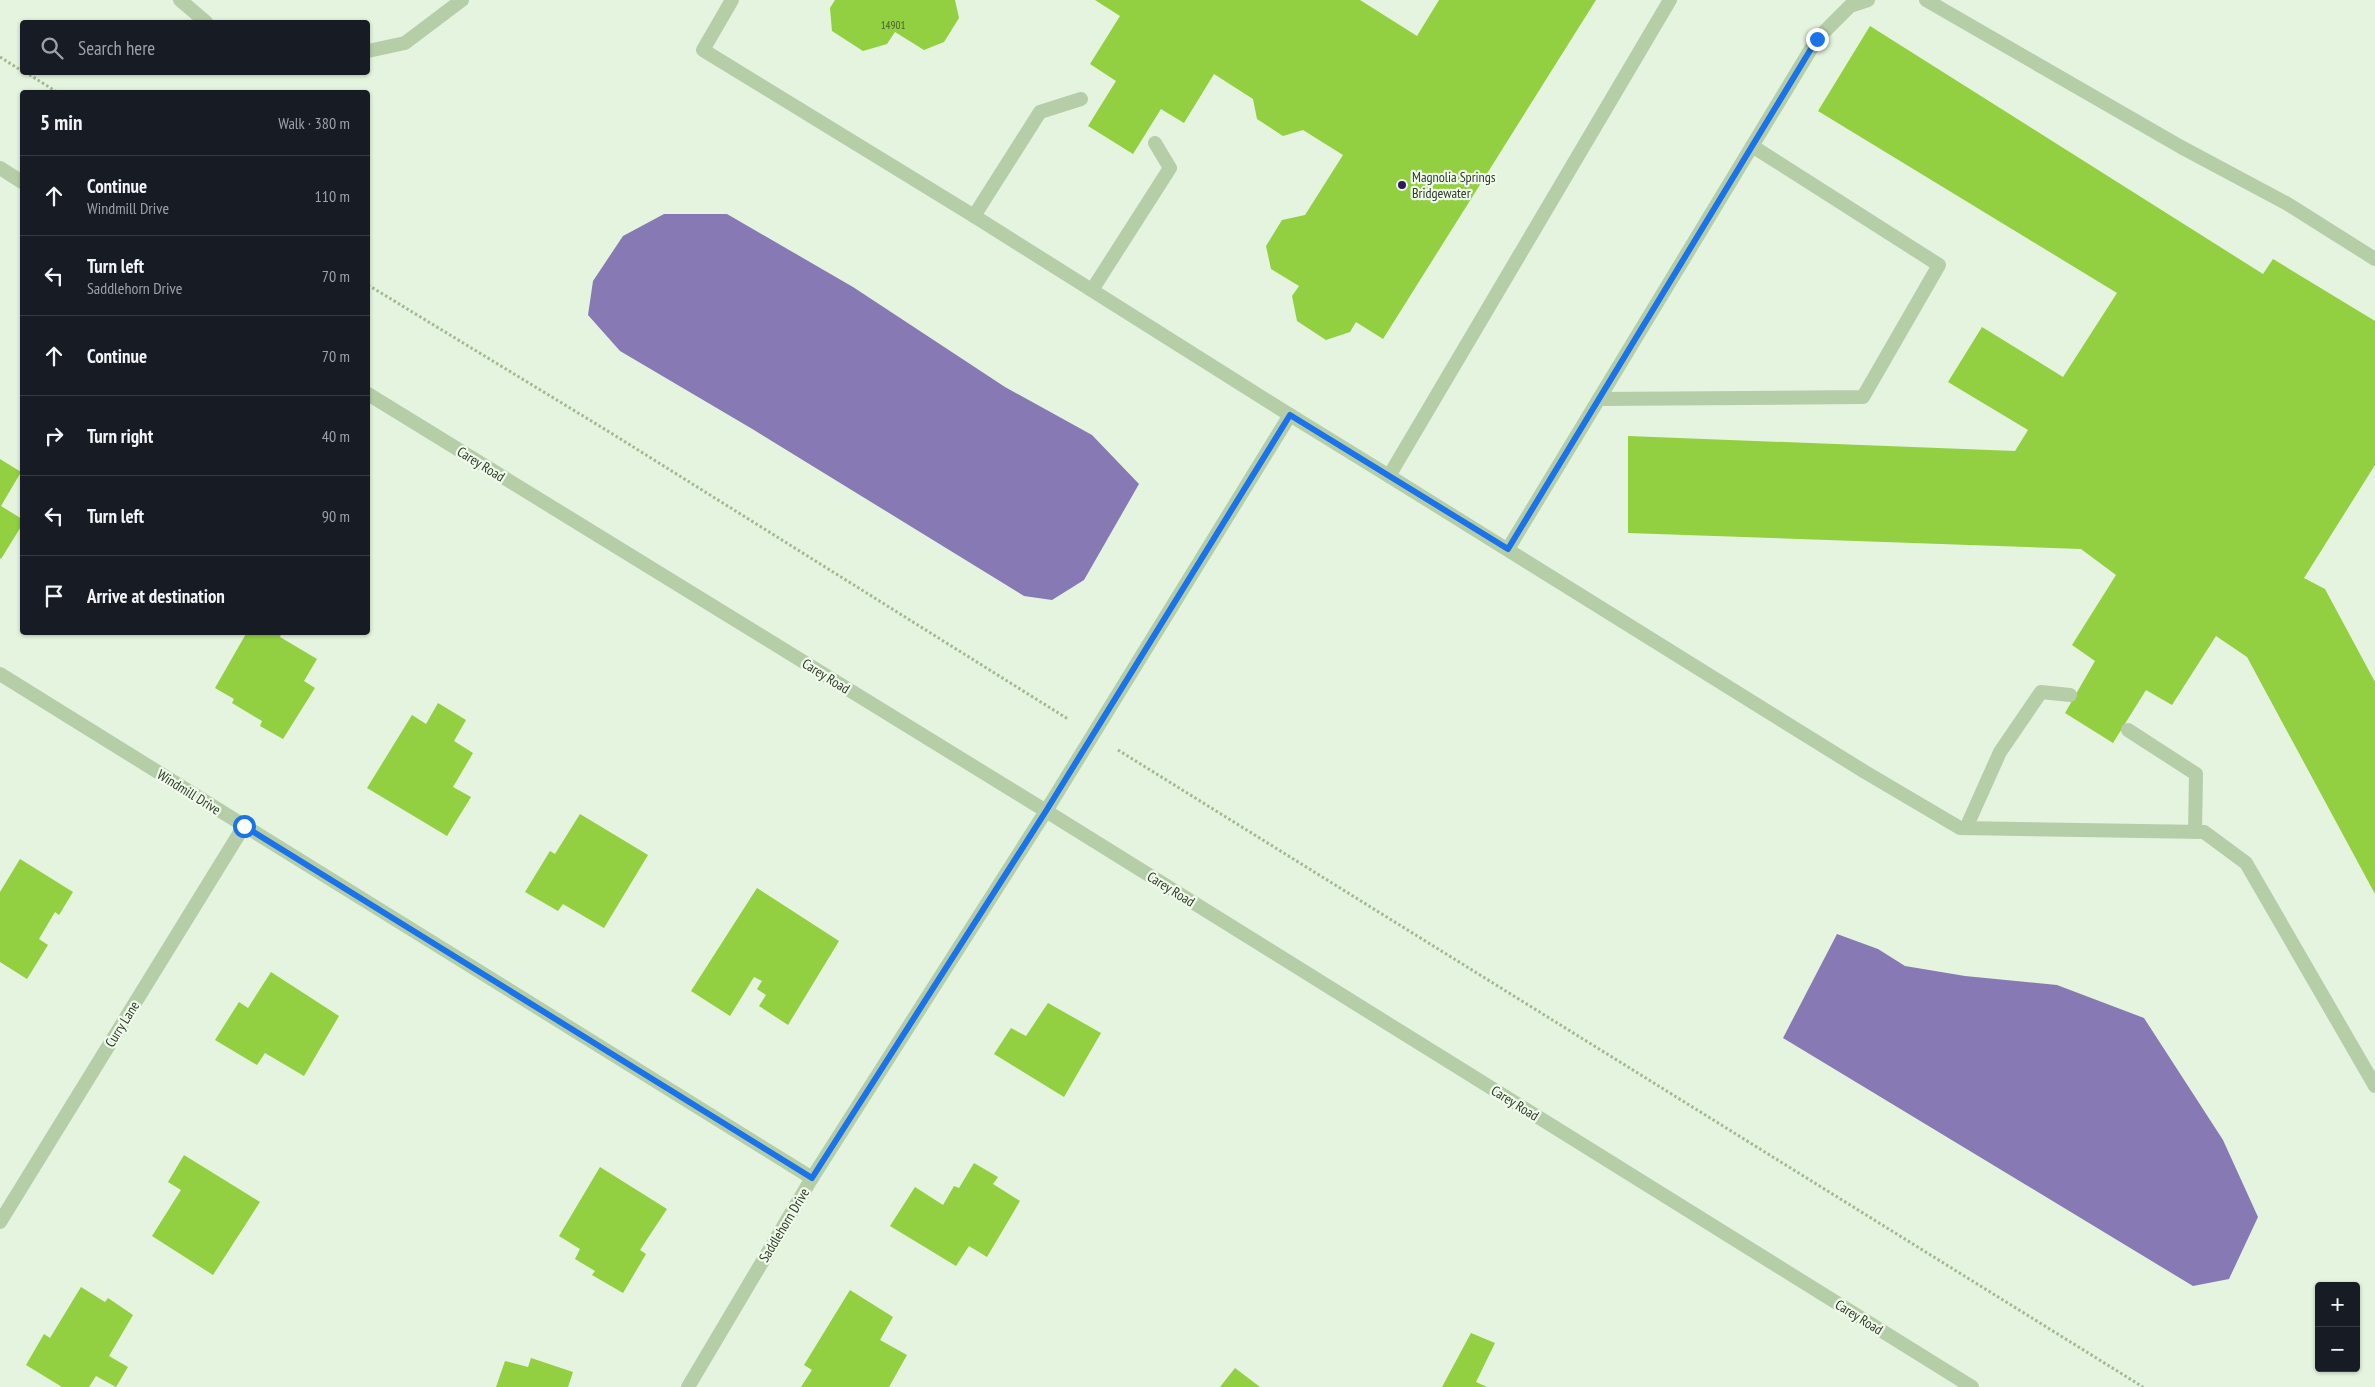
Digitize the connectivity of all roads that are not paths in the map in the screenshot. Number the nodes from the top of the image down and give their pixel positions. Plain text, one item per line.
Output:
1 (180, 0) edge
2 (462, 0) edge
3 (732, 0) edge
4 (1670, 0) edge
5 (1868, 0) edge
6 (1926, 0) edge
7 (204, 20) edge
8 (370, 51) edge
9 (1081, 99) dead end
10 (1155, 143) dead end
11 (1752, 146) junction
12 (0, 168) edge
13 (20, 181) edge
14 (974, 216) junction
15 (2375, 259) edge
16 (1092, 290) junction
17 (370, 395) edge
18 (1599, 399) junction
19 (1290, 415) junction
20 (1389, 476) junction
21 (1508, 549) junction
22 (0, 674) edge
23 (2070, 695) dead end
24 (2128, 730) dead end
25 (1046, 811) junction
26 (244, 826) junction
27 (1966, 828) junction
28 (2194, 832) junction
29 (2375, 1086) edge
30 (812, 1178) junction
31 (0, 1222) edge
32 (688, 1387) edge
33 (1972, 1387) edge

1 - 7 street
2 - 8 street
3 - 14 street
4 - 20 street
5 - 11 street
6 - 15 street
9 - 14 street
10 - 16 street
11 - 18 street
11 - 18 street
12 - 13 street
14 - 16 street
16 - 19 street
17 - 25 street, Carey Road
18 - 21 street
19 - 20 street
19 - 25 street, Saddlehorn Drive
20 - 21 street
21 - 27 street
22 - 26 street, Windmill Drive
23 - 27 street
24 - 28 street
25 - 30 street, Saddlehorn Drive
25 - 33 street, Carey Road
26 - 30 street, Windmill Drive
26 - 31 street, Curry Lane
27 - 28 street
28 - 29 street
30 - 32 street, Saddlehorn Drive

